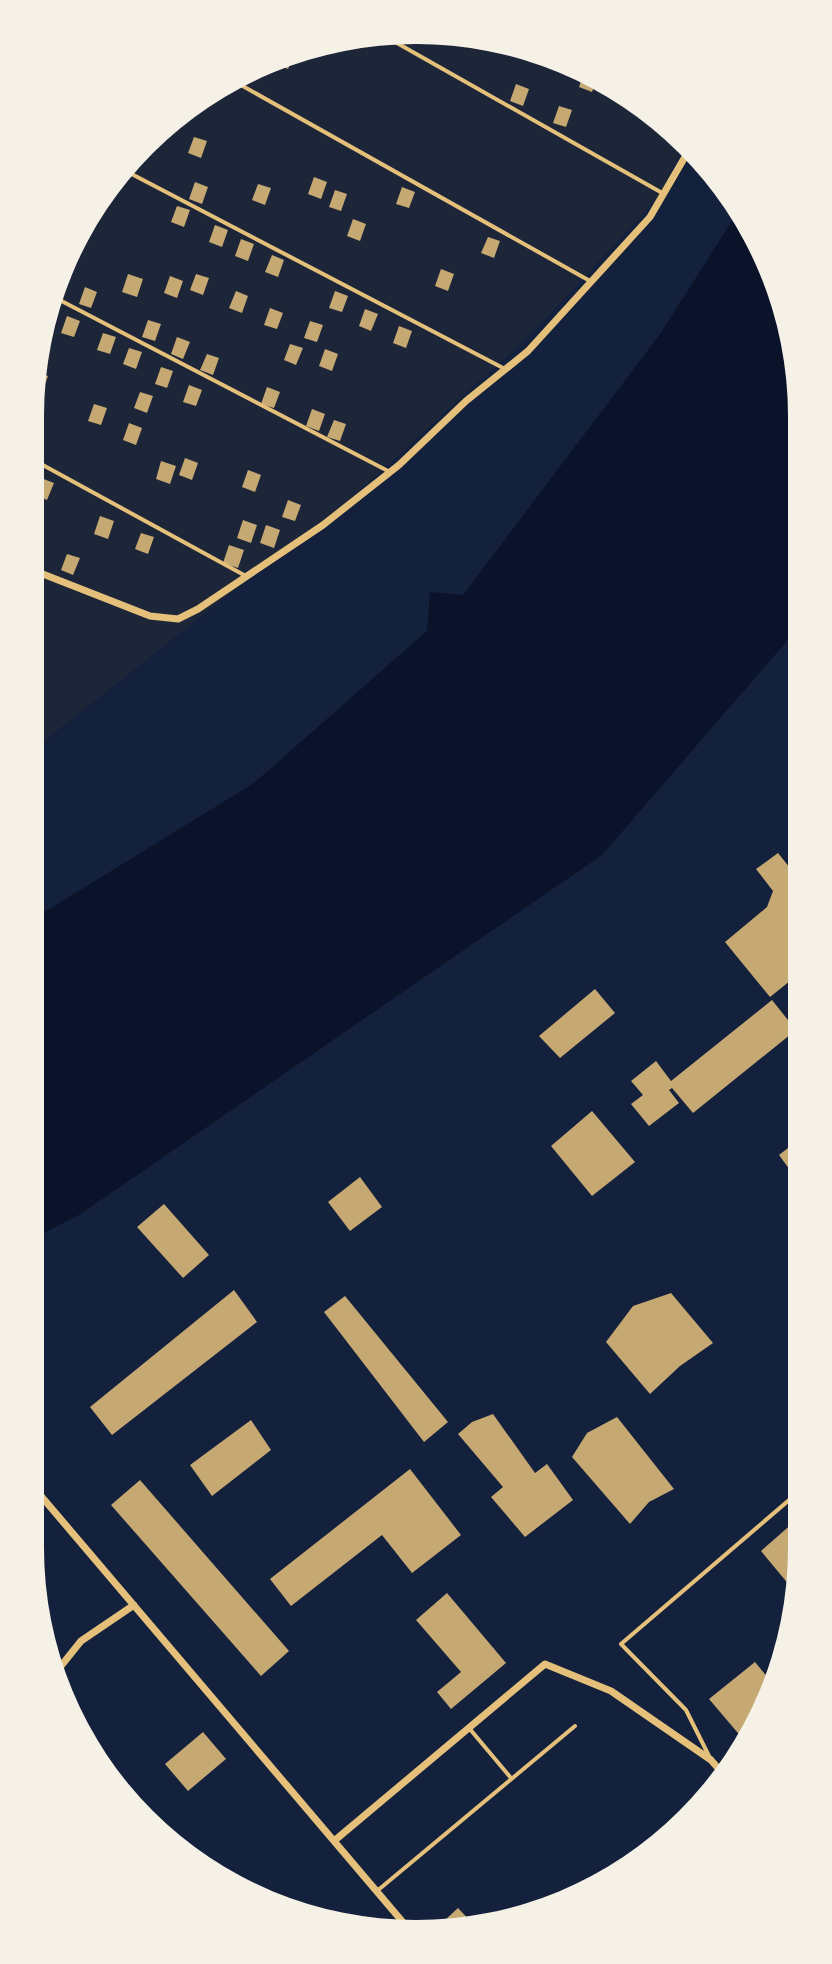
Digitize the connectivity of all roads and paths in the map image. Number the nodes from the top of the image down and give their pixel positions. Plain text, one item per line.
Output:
1 (400, 45) edge
2 (243, 86) edge
3 (684, 158) edge
4 (133, 175) edge
5 (664, 194) junction
6 (592, 282) junction
7 (62, 301) edge
8 (505, 369) junction
9 (44, 466) edge
10 (390, 472) junction
11 (44, 574) edge
12 (244, 575) junction
13 (44, 1499) edge
14 (788, 1501) edge
15 (134, 1605) junction
16 (63, 1664) edge
17 (575, 1726) dead end
18 (469, 1728) junction
19 (711, 1760) junction
20 (717, 1766) edge
21 (512, 1779) junction
22 (334, 1841) junction
23 (377, 1891) junction
24 (401, 1919) edge

1 - 5 lane
2 - 6 lane
3 - 5 street
4 - 8 lane
5 - 6 street
6 - 8 street
7 - 10 lane
8 - 10 street
9 - 12 lane
10 - 12 street
11 - 12 street
13 - 15 street
14 - 19 lane
15 - 16 street
15 - 22 street
17 - 21 lane
18 - 19 street
18 - 21 lane
18 - 22 street
19 - 20 street
21 - 23 lane
22 - 23 street
23 - 24 street

